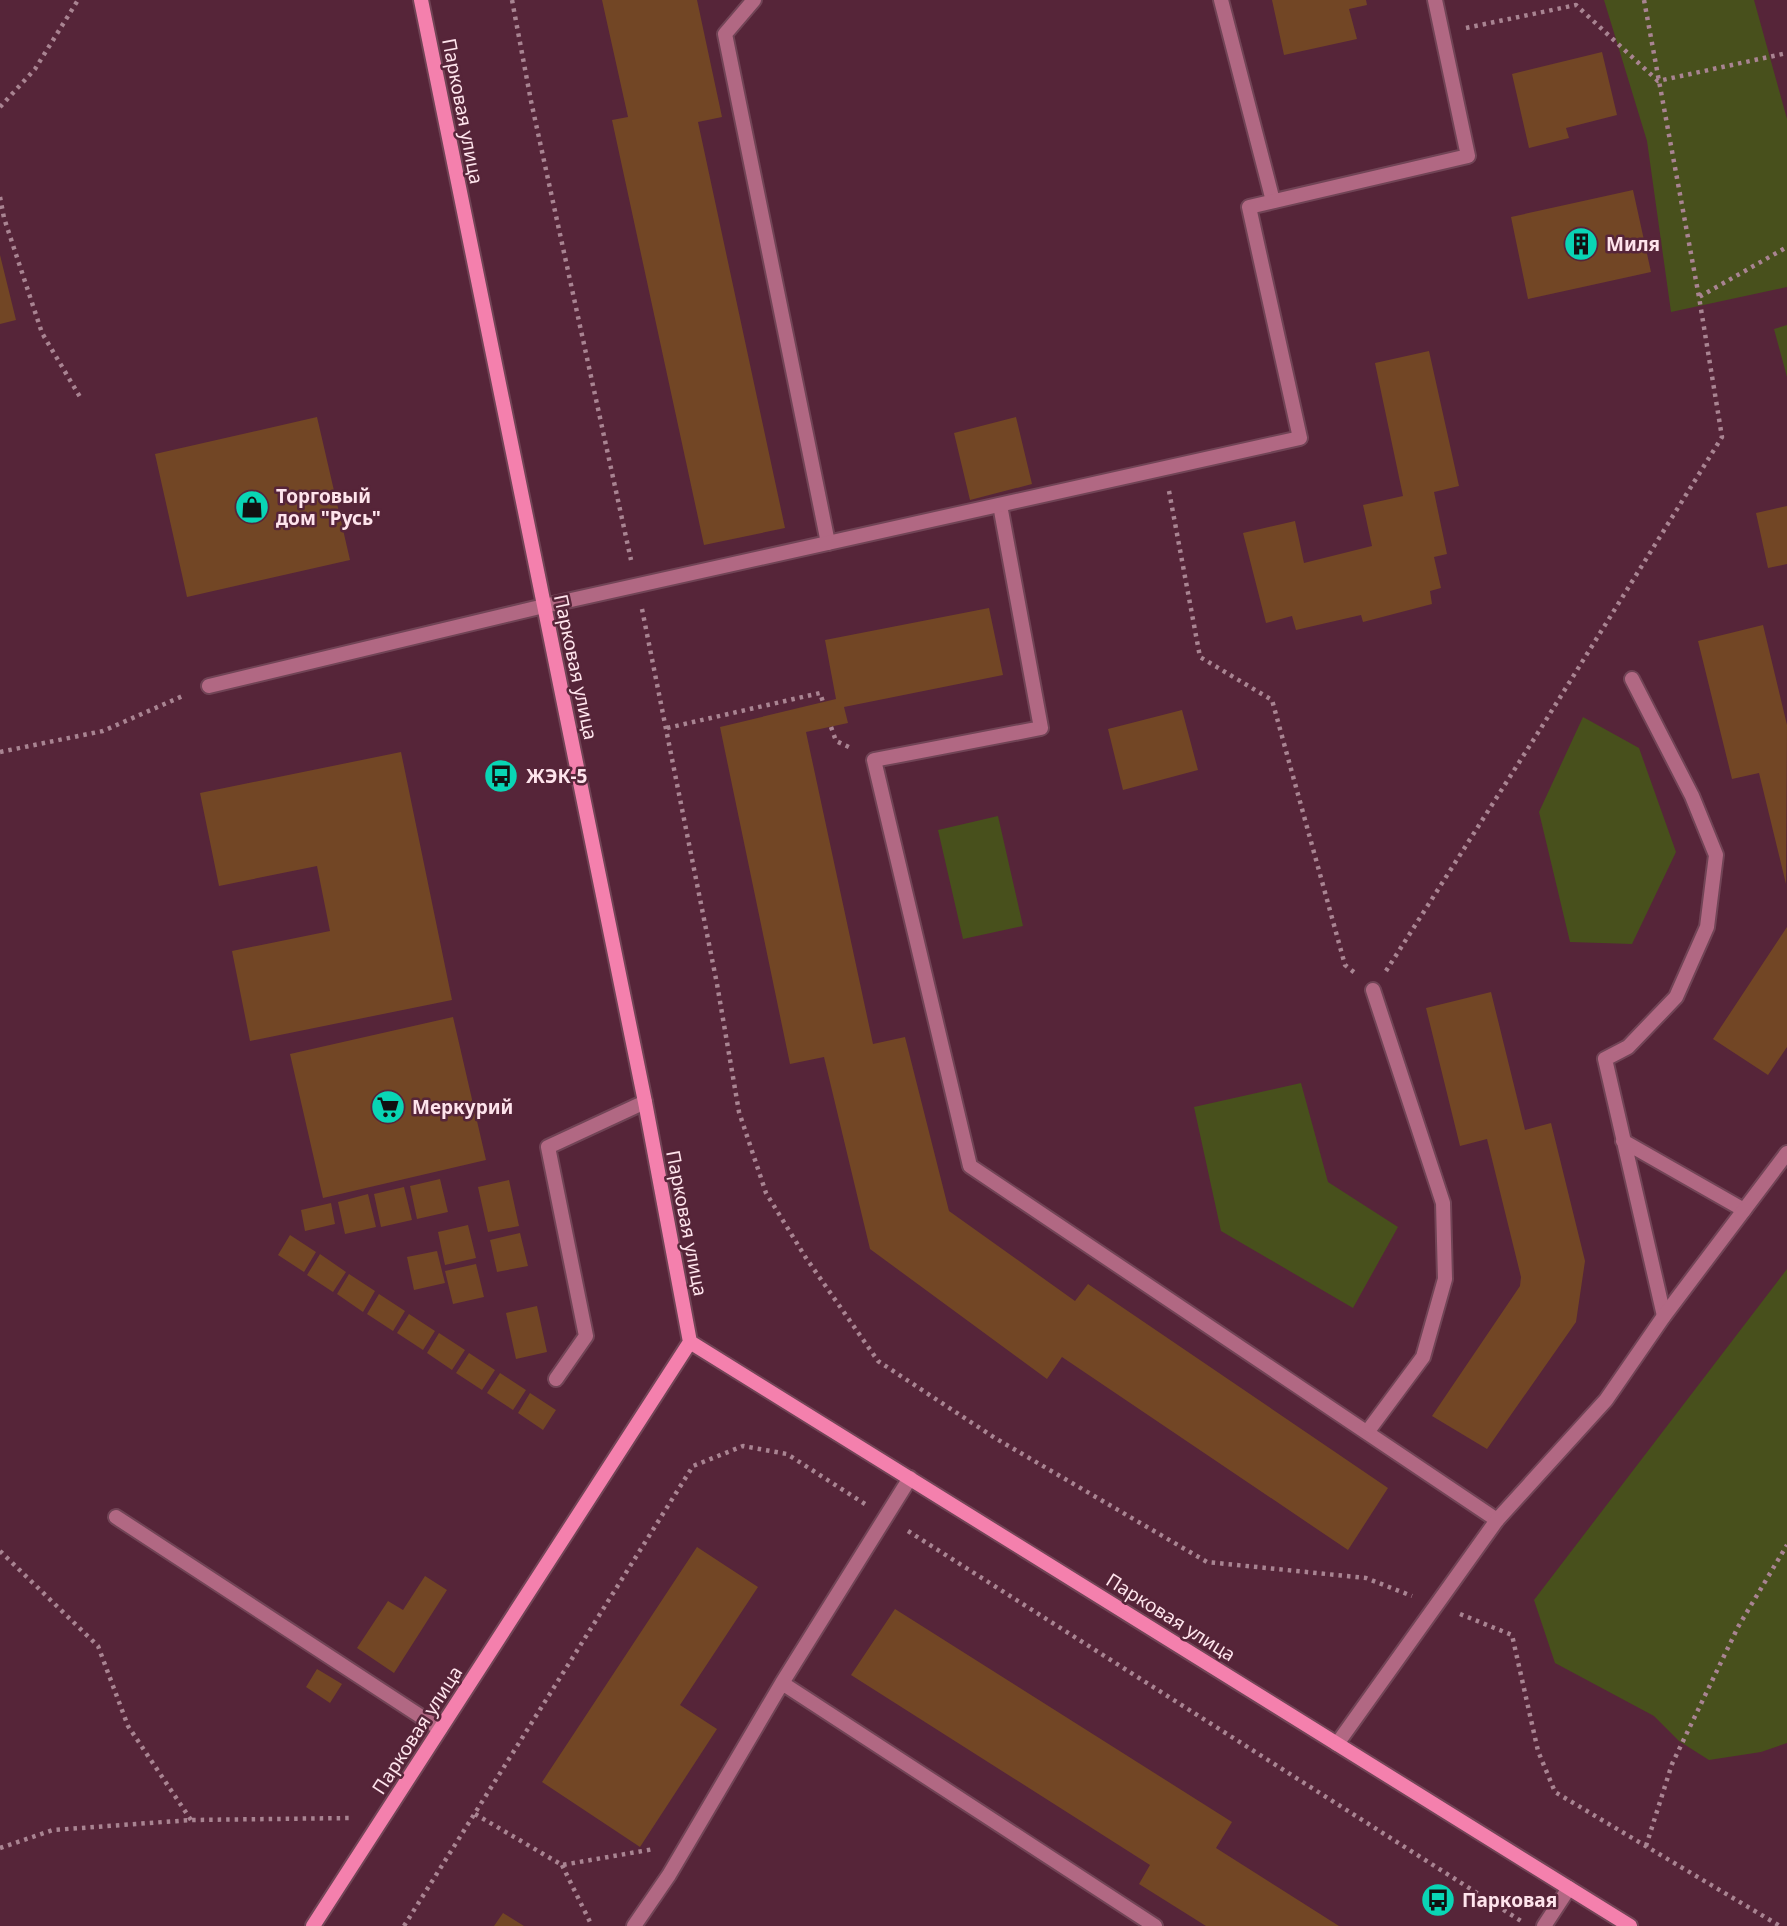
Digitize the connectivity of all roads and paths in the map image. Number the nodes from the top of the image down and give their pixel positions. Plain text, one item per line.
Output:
1 (78, 0) edge
2 (421, 0) edge
3 (754, 0) edge
4 (1221, 0) edge
5 (1435, 0) edge
6 (1644, 0) edge
7 (1442, 33) junction
8 (1787, 53) edge
9 (1658, 80) junction
10 (0, 107) edge
11 (0, 197) edge
12 (1273, 201) junction
13 (1787, 247) edge
14 (1699, 297) junction
15 (80, 397) dead end
16 (1165, 468) junction
17 (1000, 505) junction
18 (828, 543) junction
19 (544, 606) junction
20 (1632, 679) dead end
21 (209, 686) joint
22 (823, 702) dead end
23 (667, 728) dead end
24 (0, 752) edge
25 (1373, 990) junction
26 (645, 1102) junction
27 (1623, 1141) junction
28 (1787, 1153) edge
29 (1744, 1210) junction
30 (1664, 1316) junction
31 (690, 1342) junction
32 (556, 1379) dead end
33 (1368, 1431) junction
34 (910, 1478) junction
35 (116, 1517) dead end
36 (886, 1517) junction
37 (1497, 1520) junction
38 (1787, 1545) edge
39 (0, 1551) edge
40 (782, 1683) junction
41 (440, 1729) junction
42 (1337, 1744) junction
43 (475, 1814) junction
44 (384, 1817) junction
45 (191, 1820) junction
46 (688, 1843) junction
47 (1646, 1846) dead end
48 (0, 1848) edge
49 (562, 1866) junction
50 (1569, 1888) junction
51 (313, 1926) edge
52 (404, 1926) edge
53 (592, 1926) edge
54 (634, 1926) edge
55 (1155, 1926) edge
56 (1528, 1926) edge
57 (1544, 1926) edge
58 (1630, 1926) edge

1 - 10 path
2 - 19 street, Парковая улица
3 - 18 street
4 - 12 street
5 - 7 street
6 - 9 path
7 - 9 path
7 - 12 street
8 - 9 path
9 - 14 path
11 - 15 path
12 - 16 street
13 - 14 path
14 - 25 path
16 - 17 street
16 - 25 path
17 - 18 street
17 - 33 street
18 - 19 street
19 - 21 street
19 - 26 street, Парковая улица
20 - 27 street
21 - 24 path
22 - 23 path
25 - 33 street
26 - 31 street, Парковая улица
26 - 32 street
27 - 29 street
27 - 30 street
28 - 29 street
29 - 30 street
30 - 37 street
31 - 34 street, Парковая улица
31 - 41 street, Парковая улица
33 - 37 street
34 - 36 street
34 - 42 street, Парковая улица
35 - 41 street
36 - 40 street
36 - 43 path
36 - 56 path
37 - 42 street
38 - 47 path
39 - 45 path
40 - 46 street
40 - 55 street
41 - 44 street, Парковая улица
42 - 50 street, Парковая улица
43 - 49 path
43 - 52 path
44 - 45 path
44 - 51 street, Парковая улица
45 - 48 path
46 - 49 path
46 - 54 street
49 - 53 path
50 - 57 street
50 - 58 street, Парковая улица

